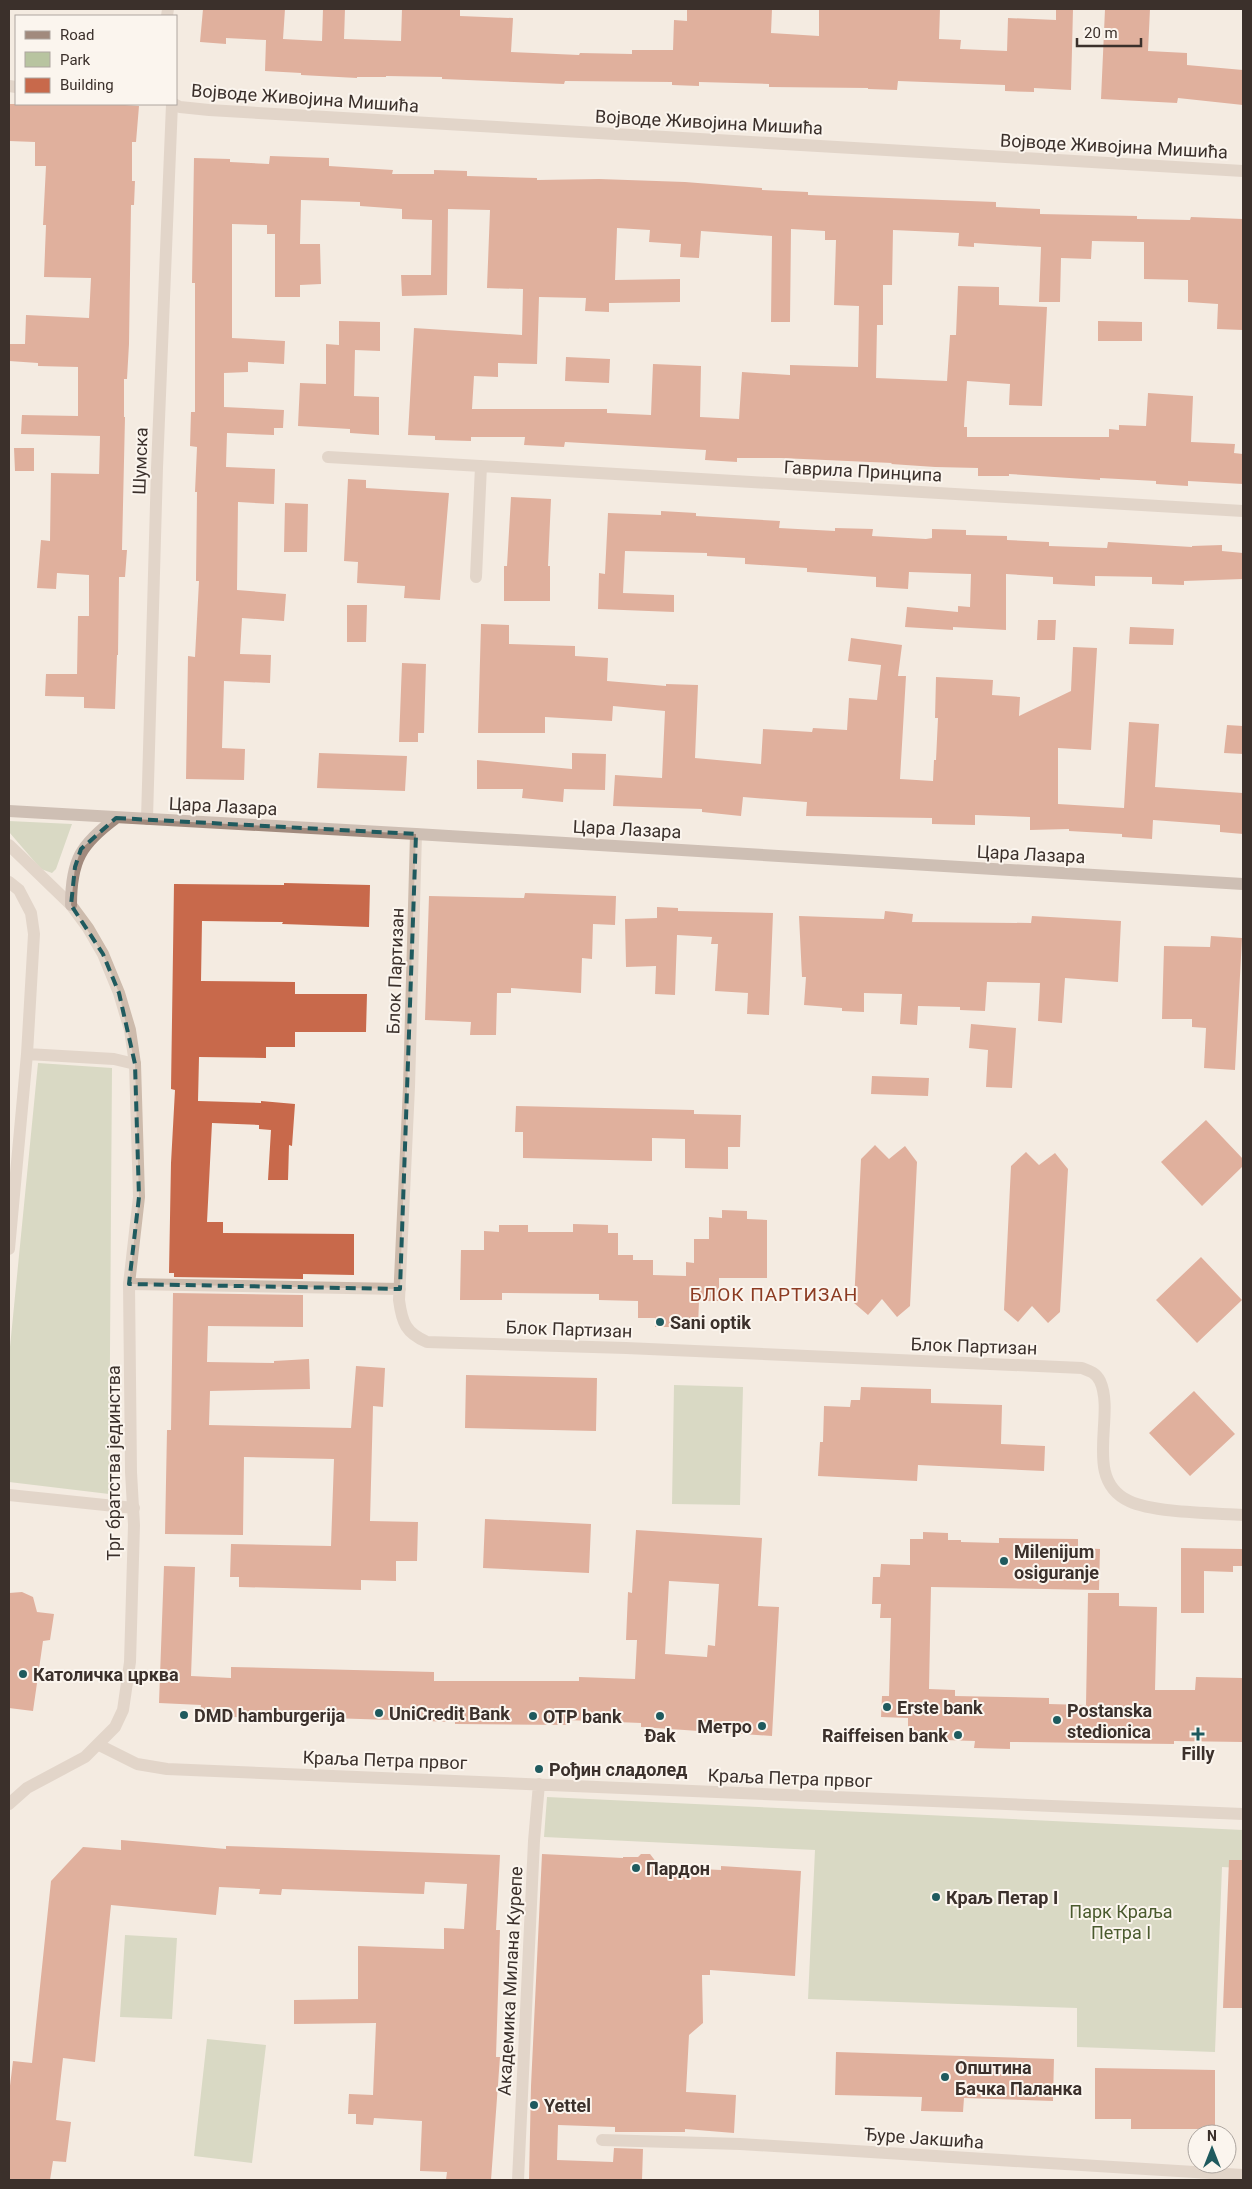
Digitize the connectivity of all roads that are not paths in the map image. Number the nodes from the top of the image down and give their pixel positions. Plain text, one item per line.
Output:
1 (173, 105) edge
2 (175, 105) edge
3 (1243, 172) edge
4 (328, 457) dead end
5 (481, 466) junction
6 (1243, 511) edge
7 (476, 577) dead end
8 (9, 812) edge
9 (116, 818) junction
10 (147, 819) junction
11 (416, 834) junction
12 (9, 845) edge
13 (9, 882) edge
14 (1243, 884) edge
15 (71, 905) junction
16 (27, 1054) junction
17 (135, 1064) junction
18 (9, 1248) edge
19 (129, 1284) junction
20 (400, 1289) junction
21 (9, 1495) edge
22 (134, 1508) junction
23 (1243, 1515) edge
24 (99, 1746) junction
25 (539, 1784) junction
26 (9, 1804) edge
27 (1243, 1814) edge
28 (602, 2140) dead end
29 (1243, 2175) edge
30 (518, 2180) edge

1 - 10 street, Шумска
2 - 3 street, Војводе Живојина Мишића
4 - 5 street, Гаврила Принципа
5 - 6 street, Гаврила Принципа
5 - 7 street
8 - 9 main road, Цара Лазара
9 - 10 main road, Цара Лазара
9 - 15 main road
10 - 11 main road, Цара Лазара
11 - 14 main road, Цара Лазара
11 - 20 street, Блок Партизан
12 - 15 street, Трг братства јединства
13 - 16 street
15 - 17 street, Трг братства јединства
16 - 17 street
16 - 18 street
17 - 19 street, Трг братства јединства
19 - 20 street
19 - 22 street, Трг братства јединства
20 - 23 street, Блок Партизан
21 - 22 street
22 - 24 street, Трг братства јединства
24 - 25 street, Краља Петра првог
24 - 26 street, Трг братства јединства
25 - 27 street, Краља Петра првог
25 - 30 street, Академика Милана Курепе
28 - 29 street, Ђуре Јакшића

